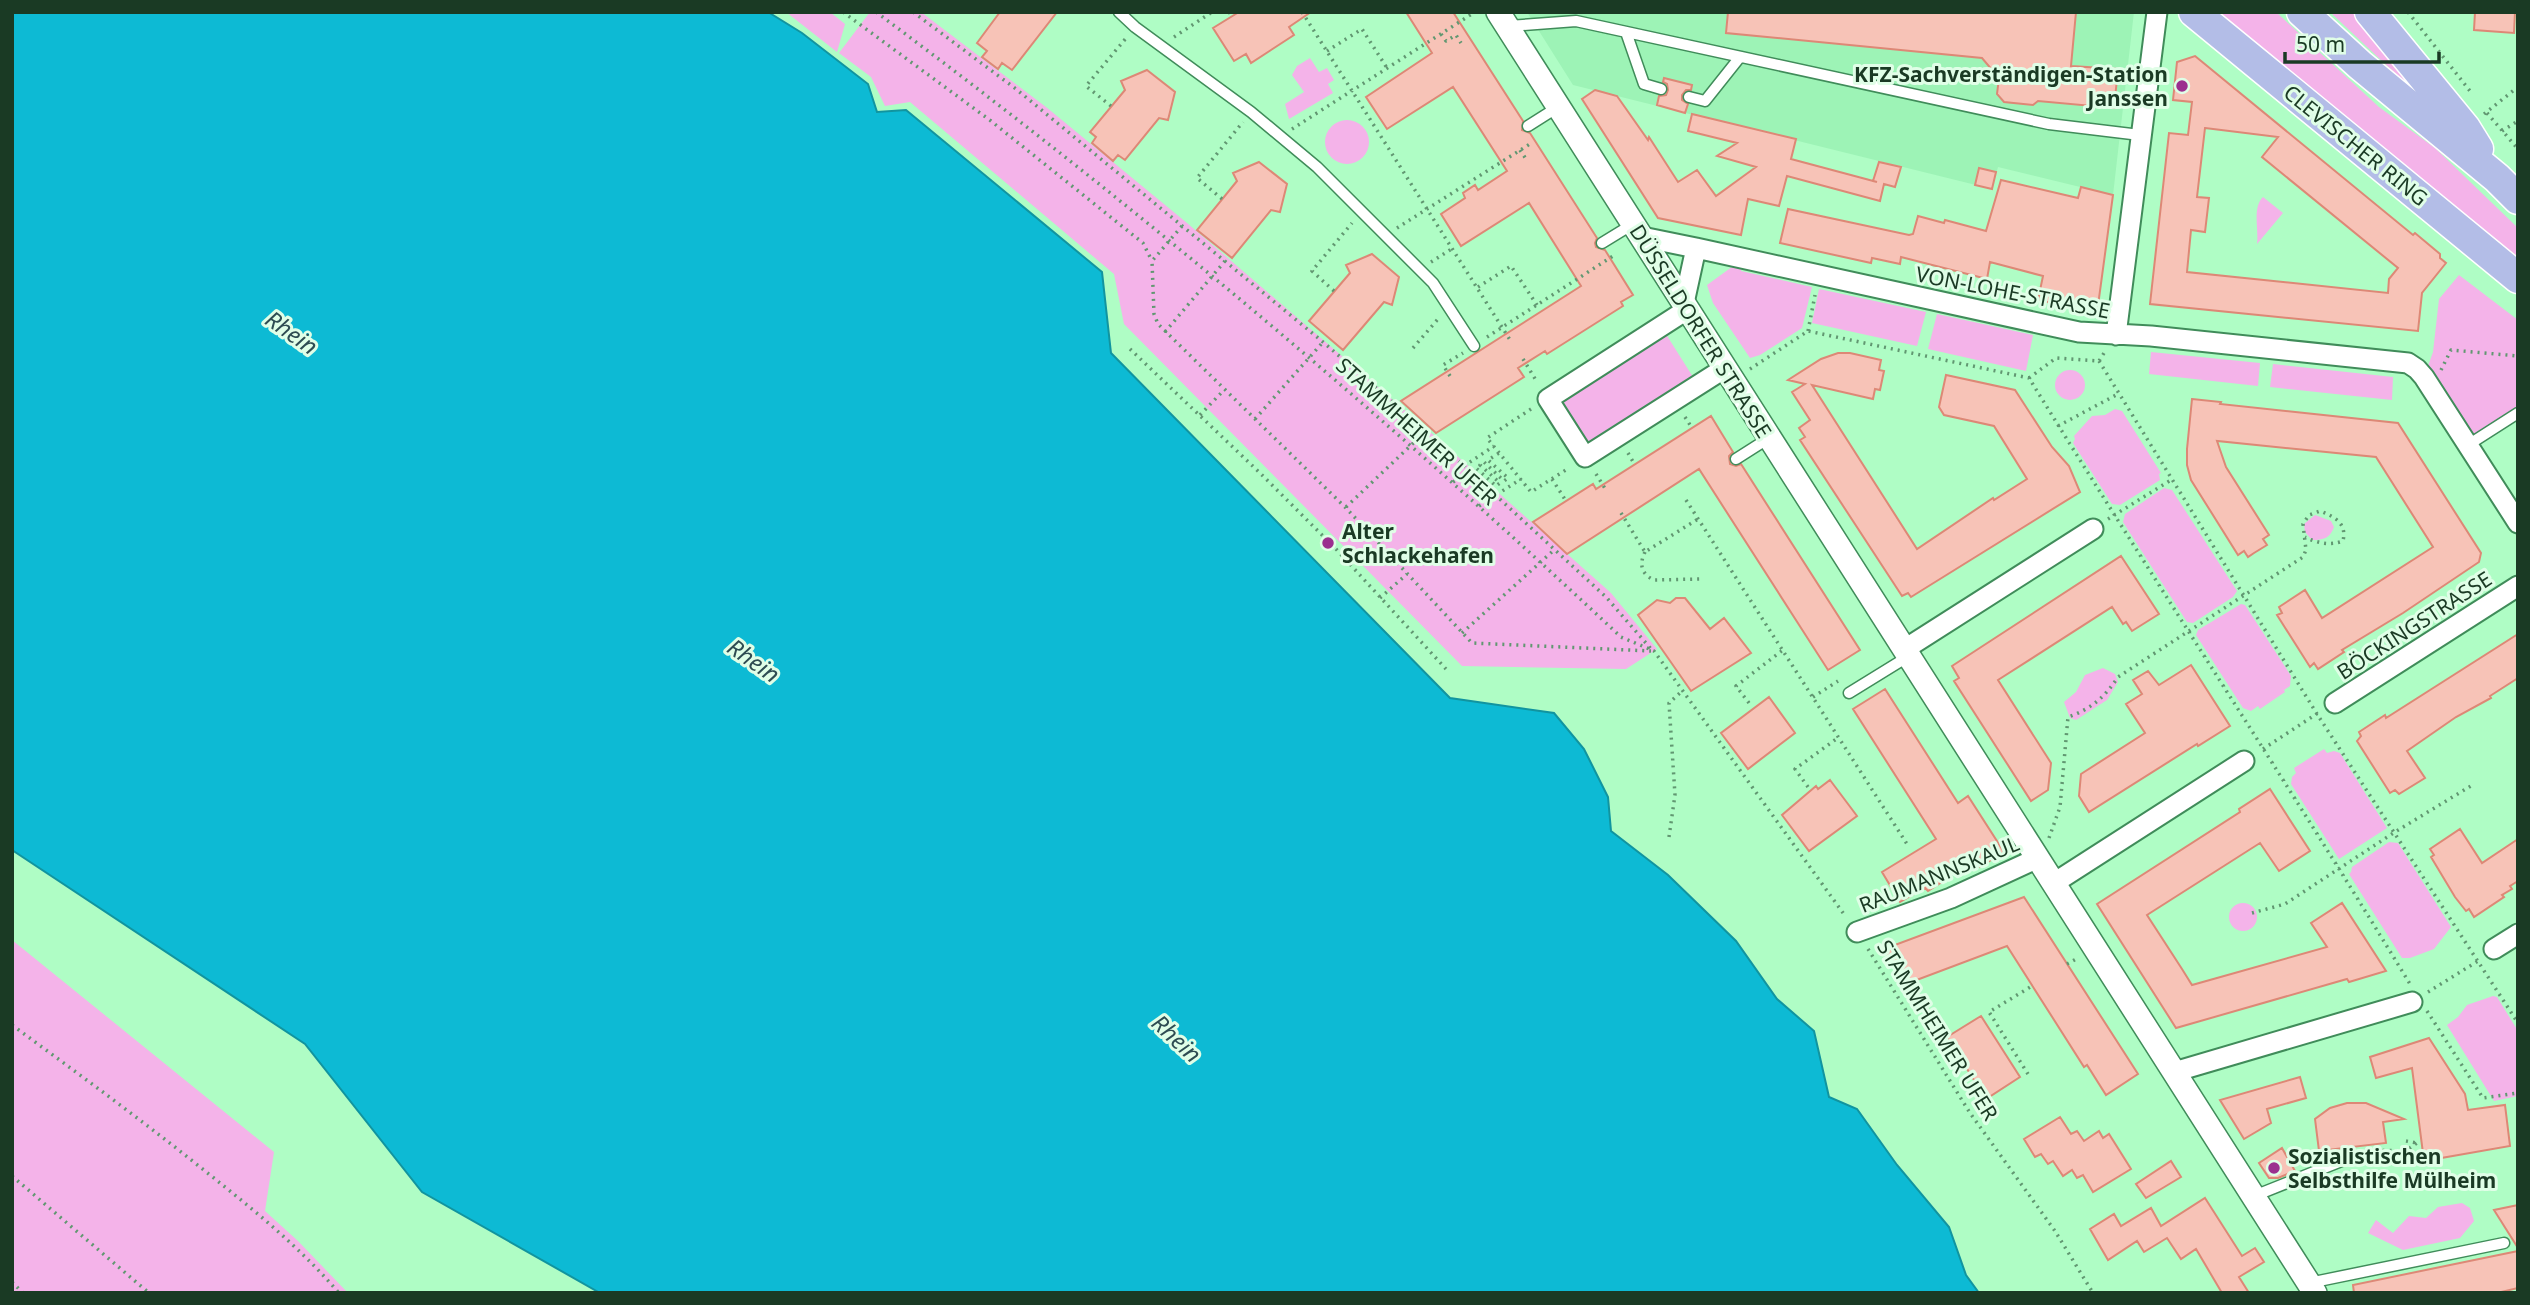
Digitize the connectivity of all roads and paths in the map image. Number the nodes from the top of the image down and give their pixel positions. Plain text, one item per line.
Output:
1 (843, 12) edge
2 (876, 12) edge
3 (913, 12) edge
4 (1119, 12) edge
5 (1212, 12) edge
6 (1302, 12) edge
7 (1475, 12) edge
8 (2157, 12) edge
9 (2194, 12) edge
10 (2302, 12) edge
11 (2370, 12) edge
12 (2408, 12) edge
13 (1502, 19) edge
14 (1135, 27) junction
15 (1626, 32) junction
16 (1441, 33) junction
17 (1461, 43) dead end
18 (1161, 46) junction
19 (1327, 51) junction
20 (1740, 57) junction
21 (1389, 67) junction
22 (1395, 72) dead end
23 (2518, 87) edge
24 (1661, 89) dead end
25 (1352, 90) junction
26 (2470, 92) dead end
27 (1689, 97) dead end
28 (1111, 106) dead end
29 (1559, 107) junction
30 (1251, 112) junction
31 (2475, 120) junction
32 (2518, 121) edge
33 (1528, 126) dead end
34 (2502, 131) junction
35 (2140, 135) junction
36 (1282, 136) junction
37 (1534, 141) dead end
38 (2518, 149) edge
39 (1520, 150) junction
40 (1526, 159) dead end
41 (1466, 184) junction
42 (2507, 188) edge
43 (1469, 189) dead end
44 (1222, 199) dead end
45 (1428, 208) junction
46 (1362, 211) junction
47 (1182, 226) junction
48 (1637, 230) junction
49 (1387, 234) junction
50 (1170, 240) junction
51 (1602, 243) dead end
52 (1453, 248) junction
53 (1696, 248) junction
54 (1611, 257) dead end
55 (1152, 261) junction
56 (1226, 261) junction
57 (1420, 269) junction
58 (1585, 274) junction
59 (1213, 275) junction
60 (1818, 275) junction
61 (2516, 279) edge
62 (1589, 281) dead end
63 (1478, 287) junction
64 (1334, 291) dead end
65 (1536, 306) junction
66 (1686, 306) junction
67 (1449, 307) junction
68 (1539, 313) dead end
69 (1502, 327) junction
70 (1808, 331) junction
71 (1165, 332) junction
72 (2116, 335) junction
73 (1323, 342) junction
74 (1512, 343) dead end
75 (1474, 345) junction
76 (1413, 348) dead end
77 (1130, 349) dead end
78 (2518, 356) edge
79 (1310, 357) junction
80 (1522, 359) dead end
81 (2099, 360) junction
82 (1729, 374) junction
83 (1450, 376) dead end
84 (2029, 378) junction
85 (2431, 388) junction
86 (1224, 390) junction
87 (2119, 393) junction
88 (1548, 399) junction
89 (2518, 413) edge
90 (1200, 415) junction
91 (1255, 419) junction
92 (2058, 426) junction
93 (1426, 431) junction
94 (1770, 438) junction
95 (1412, 445) junction
96 (2468, 445) junction
97 (1494, 446) junction
98 (1499, 453) junction
99 (1585, 457) junction
100 (1737, 459) dead end
101 (1464, 466) junction
102 (1470, 471) junction
103 (1521, 479) junction
104 (1552, 479) junction
105 (2171, 480) junction
106 (1453, 482) junction
107 (1496, 495) junction
108 (1686, 500) dead end
109 (1566, 501) dead end
110 (1479, 506) junction
111 (1346, 508) junction
112 (1621, 513) dead end
113 (2114, 515) junction
114 (1698, 519) junction
115 (2518, 523) edge
116 (2093, 529) joint
117 (2305, 537) junction
118 (1555, 549) junction
119 (1645, 552) junction
120 (1541, 563) junction
121 (1408, 574) junction
122 (1700, 579) dead end
123 (2518, 586) edge
124 (2243, 595) junction
125 (1380, 598) junction
126 (2187, 630) junction
127 (1462, 633) junction
128 (1783, 650) junction
129 (1654, 651) junction
130 (1907, 652) junction
131 (1446, 669) dead end
132 (1682, 691) junction
133 (1849, 693) dead end
134 (1749, 703) dead end
135 (2335, 703) joint
136 (2317, 714) junction
137 (1839, 737) junction
138 (2263, 749) junction
139 (2244, 761) joint
140 (2474, 784) dead end
141 (1808, 787) dead end
142 (2395, 832) junction
143 (1669, 837) dead end
144 (1907, 844) dead end
145 (2038, 859) junction
146 (2340, 868) junction
147 (2054, 883) junction
148 (2252, 913) dead end
149 (1857, 932) junction
150 (2518, 934) edge
151 (2494, 949) joint
152 (2477, 962) junction
153 (2032, 986) dead end
154 (2415, 1000) junction
155 (2518, 1023) edge
156 (12, 1025) edge
157 (2174, 1072) junction
158 (2028, 1074) dead end
159 (2518, 1093) edge
160 (2406, 1140) dead end
161 (2349, 1158) joint
162 (12, 1176) edge
163 (2254, 1196) junction
164 (2504, 1243) dead end
165 (12, 1282) edge
166 (2312, 1288) edge
167 (23, 1293) edge
168 (149, 1293) edge
169 (339, 1293) edge
170 (2093, 1293) edge

1 - 55 path
2 - 50 path, STAMMHEIMER UFER
3 - 47 path
4 - 14 lane
5 - 18 path
6 - 19 path
7 - 16 path
8 - 35 street
9 - 61 main road, CLEVISCHER RING
10 - 42 main road
11 - 31 main road
12 - 26 path
13 - 15 lane
13 - 29 street, DÜSSELDORFER STRASSE
14 - 18 lane
14 - 28 path
15 - 20 lane
15 - 24 lane
16 - 17 path
16 - 21 path
18 - 30 lane
19 - 21 path
19 - 25 path
20 - 27 lane
20 - 35 lane
21 - 22 path
21 - 25 path
23 - 31 path
25 - 36 path
25 - 45 path
29 - 33 lane
29 - 48 street, DÜSSELDORFER STRASSE
30 - 36 lane
30 - 44 path
31 - 34 path
31 - 42 main road
32 - 34 path
34 - 38 path
35 - 72 street
36 - 46 lane
37 - 39 path
39 - 40 path
39 - 41 path
41 - 43 path
41 - 45 path
45 - 49 path
45 - 52 path
46 - 49 lane
46 - 64 path
47 - 50 path
47 - 56 path
48 - 51 lane
48 - 53 street, VON-LOHE-STRASSE
48 - 66 street, DÜSSELDORFER STRASSE
49 - 57 lane
50 - 55 path
50 - 59 path, STAMMHEIMER UFER
52 - 57 path
52 - 63 path
53 - 60 street, VON-LOHE-STRASSE
53 - 66 street
54 - 58 path
55 - 71 path
56 - 59 path
56 - 73 path
57 - 67 lane
58 - 62 path
58 - 65 path
59 - 71 path
59 - 79 path, STAMMHEIMER UFER
60 - 70 path
60 - 72 street, VON-LOHE-STRASSE
63 - 65 path
63 - 69 path
65 - 68 path
65 - 69 path
66 - 82 street, DÜSSELDORFER STRASSE
66 - 88 street
67 - 75 lane
67 - 76 path
69 - 74 path
69 - 75 path
70 - 82 path
70 - 84 path
71 - 86 path
72 - 81 path
72 - 85 street, VON-LOHE-STRASSE
73 - 79 path
73 - 93 path
75 - 83 path
77 - 90 path
78 - 85 path
79 - 91 path
79 - 95 path, STAMMHEIMER UFER
80 - 88 path
81 - 84 path
81 - 87 path
82 - 94 street, DÜSSELDORFER STRASSE
82 - 99 street
84 - 92 path
85 - 96 street
86 - 90 path
86 - 91 path
87 - 92 path
87 - 105 path
88 - 97 path
88 - 99 street
89 - 96 lane
90 - 125 path
91 - 111 path
92 - 113 path
93 - 95 path
93 - 101 path
94 - 100 lane
94 - 130 street, DÜSSELDORFER STRASSE
95 - 106 path, STAMMHEIMER UFER
95 - 111 path
96 - 115 street
97 - 98 path
97 - 101 path
98 - 102 path
98 - 103 path
99 - 104 path
101 - 102 path
102 - 106 path
102 - 107 path
103 - 104 path
103 - 107 path
104 - 109 path
105 - 113 path
105 - 124 path
106 - 110 path, STAMMHEIMER UFER
107 - 110 path
107 - 118 path
108 - 114 path
110 - 120 path, STAMMHEIMER UFER
111 - 121 path
112 - 119 path
113 - 116 path
113 - 126 path
114 - 119 path
114 - 128 path
116 - 130 street
117 - 117 path
117 - 124 path
118 - 120 path
118 - 129 path
119 - 122 path
120 - 127 path
120 - 129 path, STAMMHEIMER UFER
121 - 125 path
121 - 127 path
123 - 135 street, BÖCKINGSTRASSE
124 - 126 path
124 - 136 path
125 - 131 path
126 - 138 path
126 - 145 path
127 - 129 path
128 - 134 path
128 - 137 path
129 - 132 path, STAMMHEIMER UFER
130 - 133 lane
130 - 145 street, DÜSSELDORFER STRASSE
132 - 143 path
132 - 149 path, STAMMHEIMER UFER
135 - 136 path
136 - 138 path
136 - 142 path
137 - 141 path
137 - 144 path
138 - 139 path
138 - 146 path
139 - 147 street
140 - 142 path
142 - 146 path
142 - 152 path
145 - 147 street, DÜSSELDORFER STRASSE
145 - 149 street, RAUMANNSKAUL
146 - 148 path
146 - 154 path
147 - 157 street, DÜSSELDORFER STRASSE
149 - 170 path, STAMMHEIMER UFER
150 - 151 street
151 - 152 path
152 - 154 path
152 - 155 path
153 - 158 path
154 - 157 street
154 - 159 path
156 - 169 path
157 - 163 street, DÜSSELDORFER STRASSE
160 - 161 path
161 - 163 lane
162 - 168 path
163 - 166 street, DÜSSELDORFER STRASSE
164 - 166 lane
165 - 167 path

